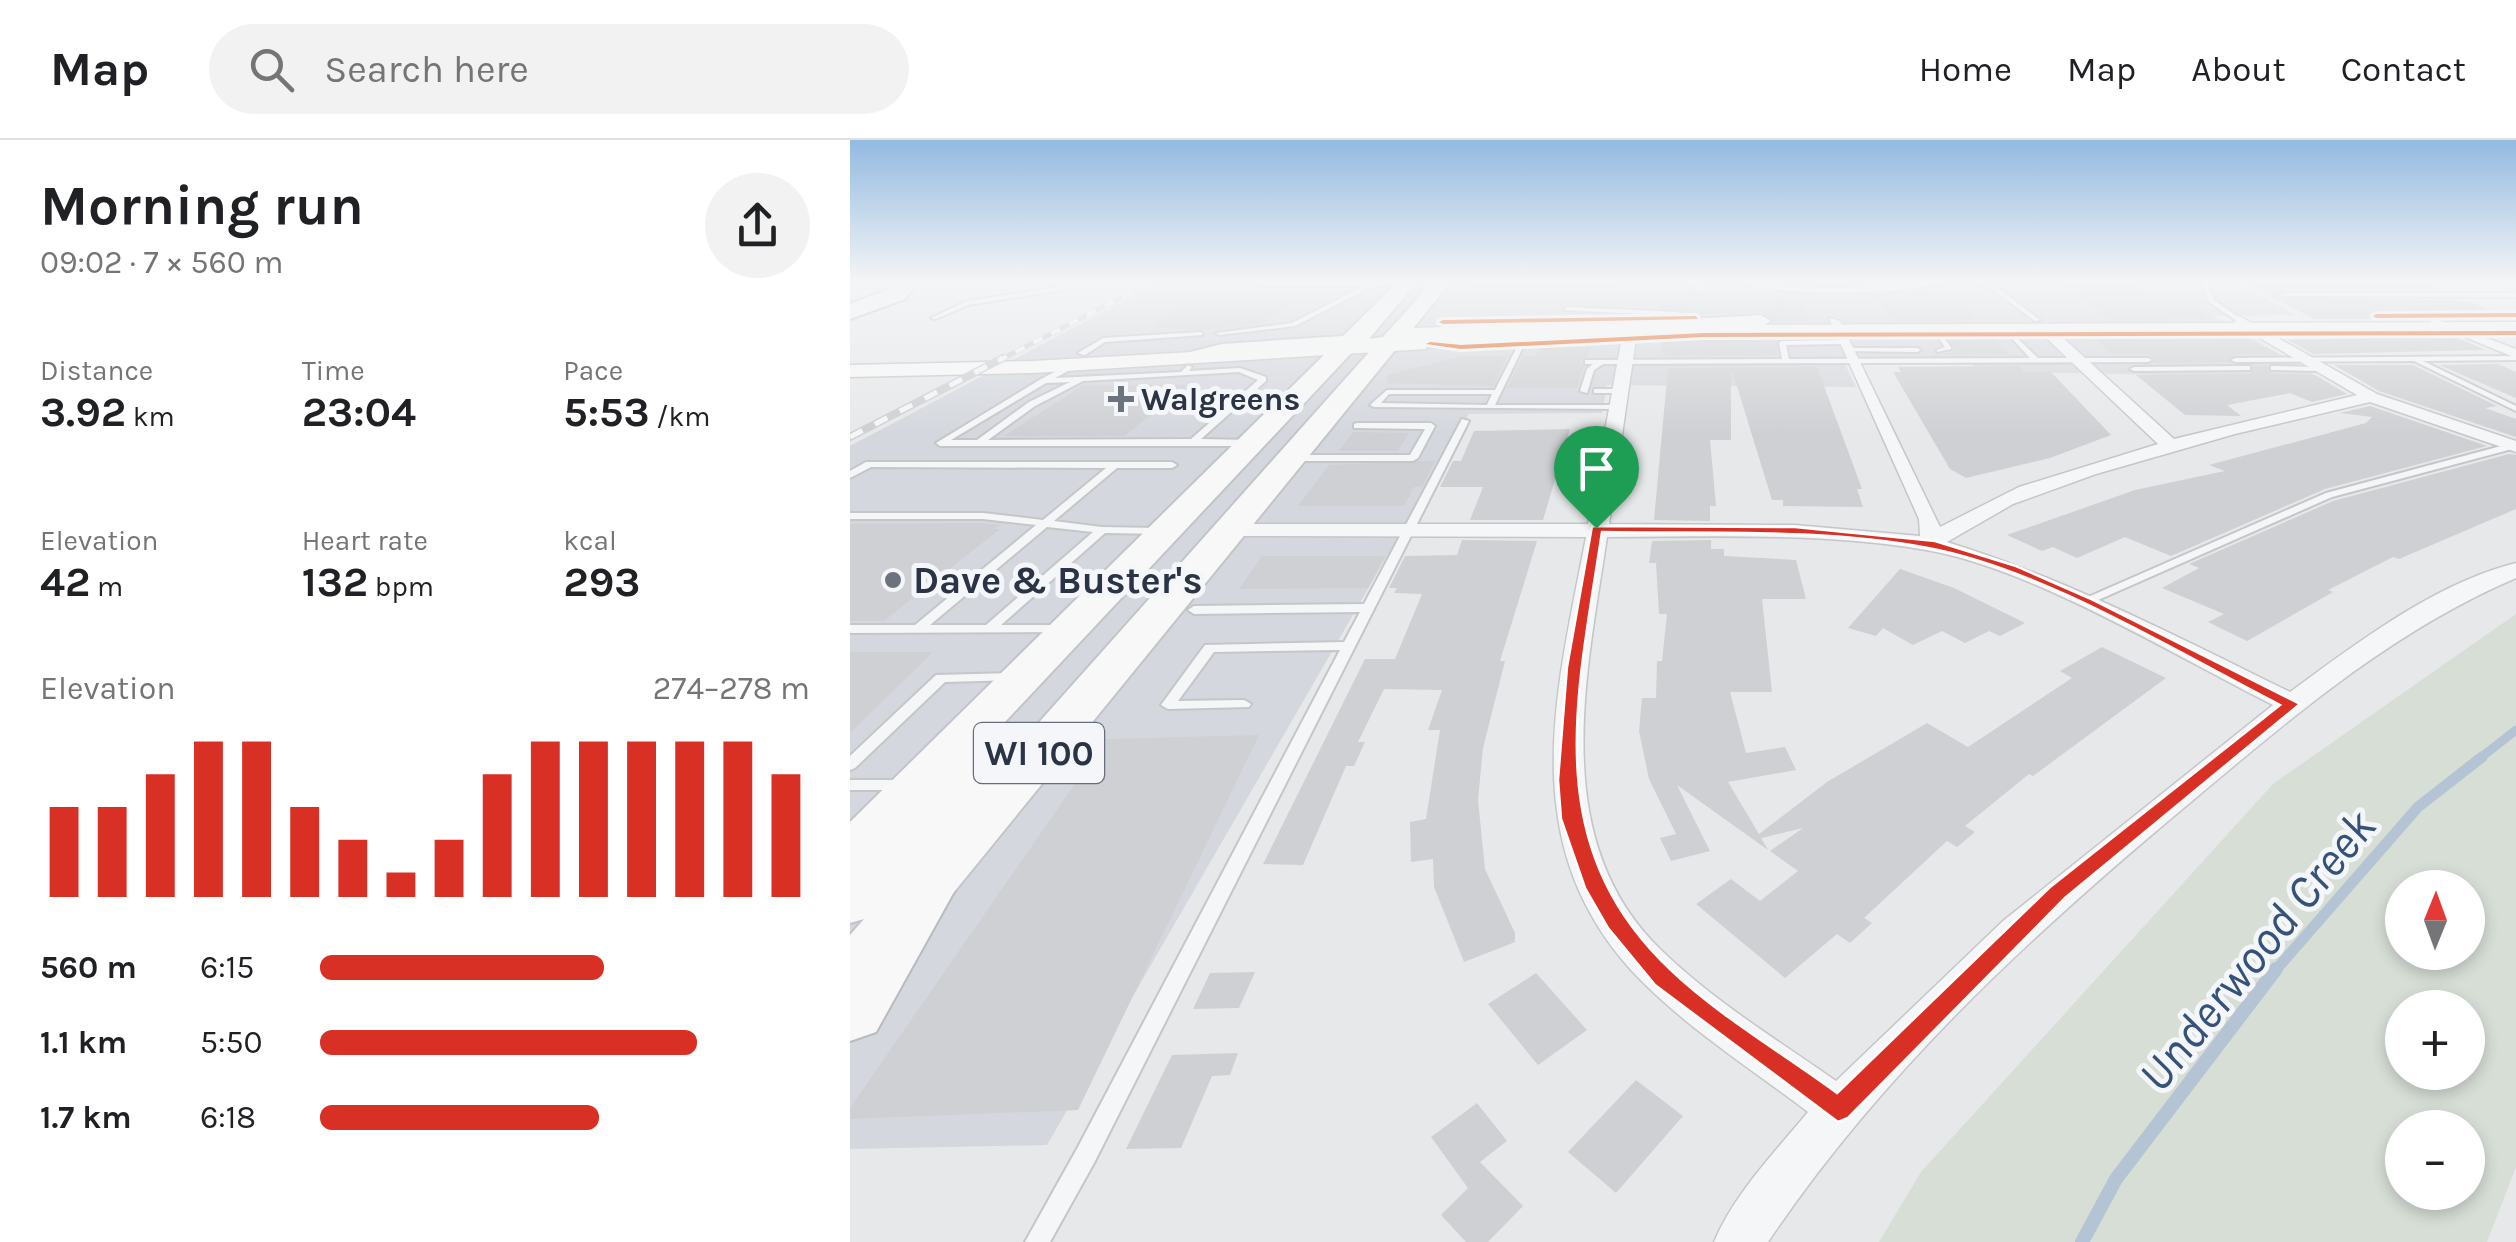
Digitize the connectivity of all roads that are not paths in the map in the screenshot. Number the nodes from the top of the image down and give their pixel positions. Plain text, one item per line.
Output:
1 (1269, 331) edge
2 (1317, 331) edge
3 (1374, 331) edge
4 (1381, 331) edge
5 (1419, 331) edge
6 (1582, 331) edge
7 (1806, 331) edge
8 (1874, 331) edge
9 (1938, 331) edge
10 (1949, 331) edge
11 (2008, 331) edge
12 (2049, 331) edge
13 (2258, 331) edge
14 (2461, 331) edge
15 (1522, 338) junction
16 (1843, 340) junction
17 (1366, 344) junction
18 (1430, 344) junction
19 (1279, 347) junction
20 (1202, 349) junction
21 (1917, 350) dead end
22 (1940, 351) dead end
23 (2516, 356) edge
24 (2302, 359) junction
25 (2414, 359) junction
26 (1786, 360) junction
27 (2036, 360) junction
28 (2148, 360) dead end
29 (2235, 360) dead end
30 (850, 361) edge
31 (1588, 362) dead end
32 (2084, 364) junction
33 (1080, 365) junction
34 (2320, 369) junction
35 (850, 371) edge
36 (1616, 374) junction
37 (1044, 381) junction
38 (1584, 391) dead end
39 (1498, 392) junction
40 (2370, 397) junction
41 (1490, 407) junction
42 (2516, 410) edge
43 (1038, 412) dead end
44 (1016, 420) junction
45 (1466, 422) dead end
46 (1356, 426) dead end
47 (1194, 442) junction
48 (978, 443) junction
49 (1251, 443) junction
50 (2169, 444) junction
51 (2515, 446) edge
52 (1288, 458) junction
53 (1115, 465) junction
54 (1172, 465) dead end
55 (850, 475) edge
56 (850, 516) edge
57 (1048, 521) junction
58 (1410, 528) junction
59 (1596, 528) junction
60 (1102, 530) junction
61 (1228, 530) junction
62 (1165, 532) junction
63 (1930, 544) junction
64 (2516, 570) edge
65 (2084, 600) junction
66 (1369, 608) junction
67 (1194, 610) dead end
68 (850, 629) edge
69 (918, 629) junction
70 (989, 629) junction
71 (1071, 629) junction
72 (1349, 646) junction
73 (1023, 677) junction
74 (1244, 704) dead end
75 (2292, 704) junction
76 (850, 765) edge
77 (850, 784) edge
78 (918, 785) junction
79 (850, 854) edge
80 (922, 890) junction
81 (850, 902) edge
82 (850, 976) edge
83 (850, 1010) edge
84 (1838, 1110) junction
85 (1036, 1242) edge
86 (1739, 1242) edge

1 - 20 lane
2 - 19 main road
3 - 17 main road, WI 100
4 - 17 main road, WI 100
5 - 17 main road
6 - 17 main road
7 - 16 main road
8 - 16 main road
9 - 22 lane
10 - 16 main road
11 - 27 lane
12 - 32 street
13 - 24 street
14 - 23 street
15 - 18 main road
15 - 36 main road
15 - 39 lane
16 - 21 lane
16 - 26 lane
16 - 26 lane
16 - 27 lane
16 - 36 main road
16 - 63 street
17 - 18 main road
17 - 18 main road
17 - 19 main road
17 - 19 main road
17 - 20 main road
17 - 49 main road, WI 100
17 - 52 main road, WI 100
19 - 20 main road
20 - 33 main road
20 - 47 lane
23 - 25 lane
24 - 25 lane
24 - 29 lane
24 - 34 street
25 - 42 lane
26 - 36 lane
27 - 32 lane
28 - 32 lane
30 - 33 main road
31 - 36 lane
32 - 34 lane
32 - 50 street
33 - 35 main road
33 - 37 lane
33 - 37 lane
33 - 44 lane
34 - 40 street
36 - 38 lane
36 - 41 lane
36 - 59 street
37 - 48 lane
39 - 41 lane
39 - 41 lane
40 - 50 street
40 - 51 street
43 - 44 lane
44 - 48 lane
45 - 58 lane
46 - 52 lane
47 - 48 lane
47 - 49 lane
49 - 62 main road, WI 100
50 - 63 street
51 - 65 lane
52 - 61 main road, WI 100
53 - 54 lane
53 - 55 lane
53 - 57 lane
56 - 57 lane
57 - 60 lane
57 - 69 lane
58 - 59 street
58 - 61 street
58 - 66 lane
59 - 63 street
59 - 84 street
60 - 62 lane
60 - 70 lane
61 - 80 main road, WI 100
62 - 71 main road, WI 100
63 - 65 street
64 - 75 street
65 - 75 street
66 - 67 lane
66 - 72 lane
68 - 69 lane
69 - 70 lane
70 - 71 lane
71 - 73 main road, WI 100
71 - 81 main road
72 - 74 lane
72 - 85 lane
73 - 76 lane
73 - 78 main road, WI 100
75 - 84 street
77 - 78 lane
78 - 79 main road, WI 100
80 - 82 main road, WI 100
80 - 83 highway
84 - 86 street

